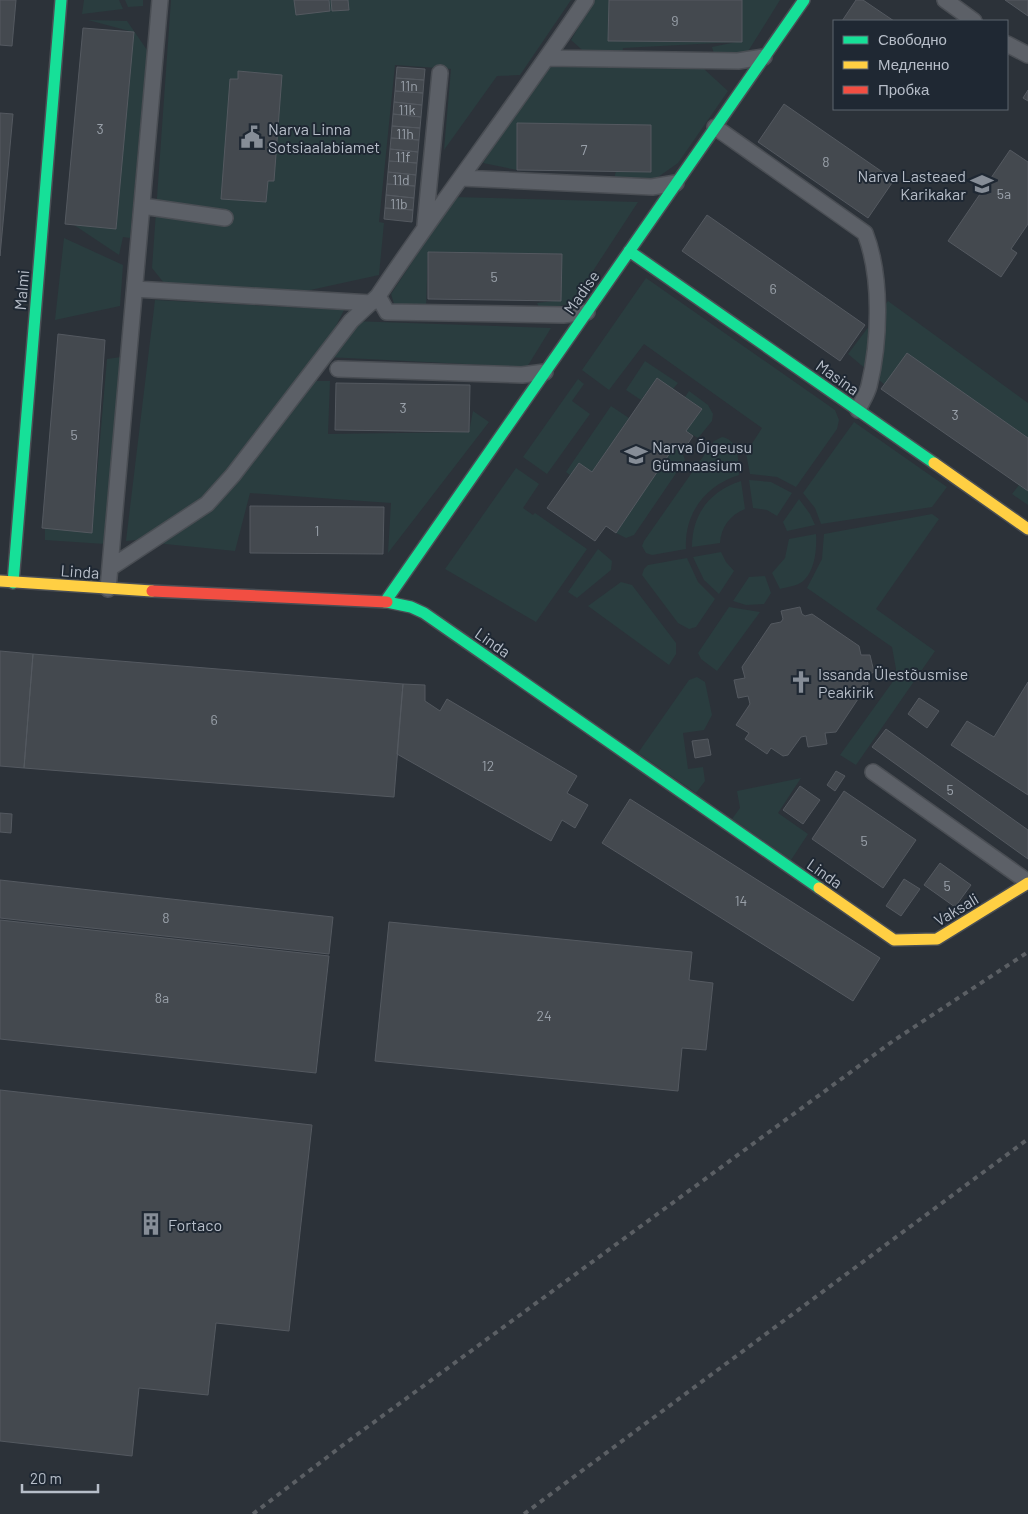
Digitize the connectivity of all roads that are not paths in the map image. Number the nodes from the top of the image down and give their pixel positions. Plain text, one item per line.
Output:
1 (62, 0) edge
2 (160, 0) edge
3 (586, 0) edge
4 (804, 0) edge
5 (945, 0) edge
6 (973, 20) edge
7 (1008, 45) edge
8 (1028, 55) edge
9 (764, 57) junction
10 (547, 58) junction
11 (440, 73) dead end
12 (715, 127) junction
13 (461, 178) junction
14 (676, 183) junction
15 (142, 206) junction
16 (225, 218) dead end
17 (425, 225) junction
18 (629, 251) junction
19 (135, 288) junction
20 (374, 300) junction
21 (587, 312) junction
22 (338, 369) dead end
23 (544, 372) junction
24 (858, 410) junction
25 (1028, 529) edge
26 (110, 568) junction
27 (0, 581) edge
28 (13, 583) junction
29 (108, 589) junction
30 (385, 602) junction
31 (873, 772) dead end
32 (1028, 883) edge
33 (894, 940) joint

1 - 28 street, Malmi
2 - 15 lane
3 - 10 lane
4 - 9 street, Madise
5 - 6 lane
7 - 8 lane
9 - 10 lane
9 - 12 street, Madise
10 - 13 lane
11 - 17 lane
12 - 14 street, Madise
12 - 24 lane
13 - 14 lane
13 - 17 lane
14 - 18 street, Madise
15 - 16 lane
15 - 19 lane
17 - 20 lane
18 - 21 street, Madise
18 - 24 street, Masina
19 - 20 lane
19 - 26 lane
20 - 21 lane
20 - 26 lane
21 - 23 street, Madise
22 - 23 lane
23 - 30 street, Madise
24 - 25 street, Masina
26 - 29 lane
27 - 28 street, Linda
28 - 29 street, Linda
29 - 30 street, Linda
30 - 33 street, Linda
31 - 32 lane
32 - 33 street, Vaksali

